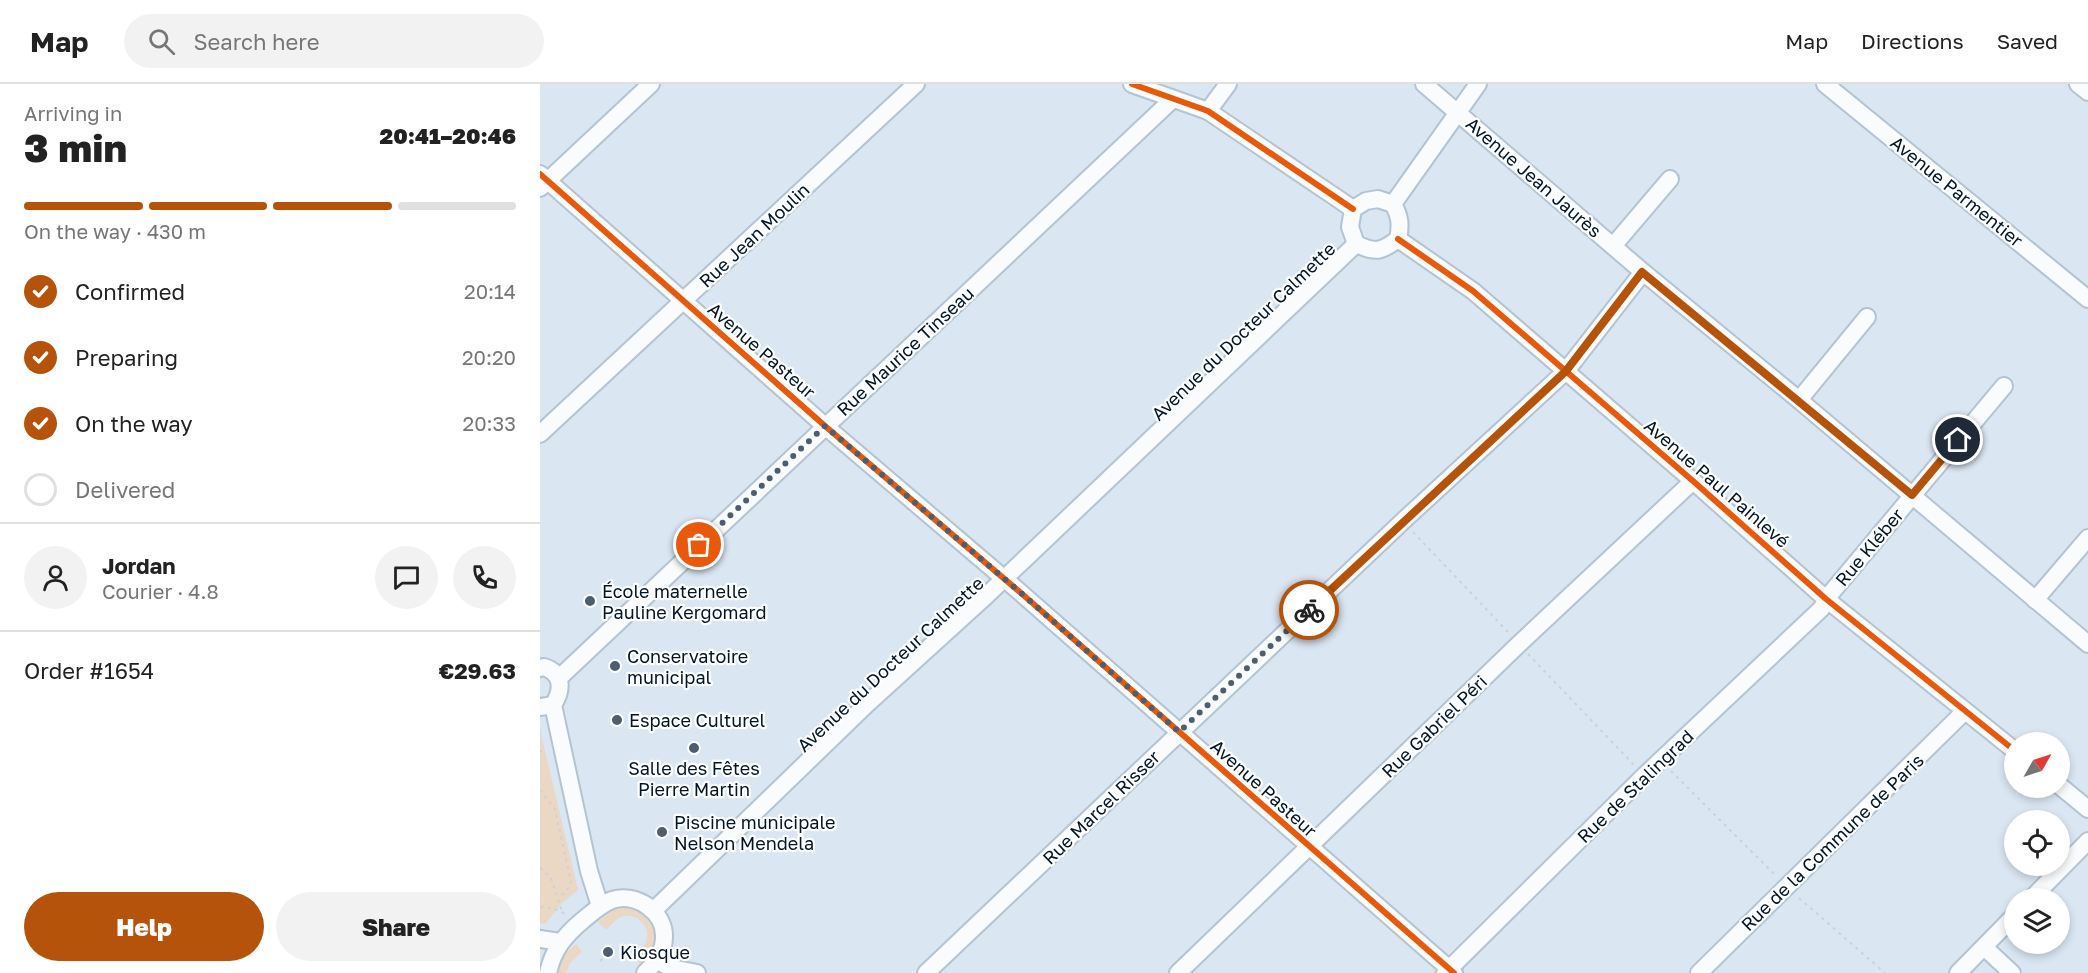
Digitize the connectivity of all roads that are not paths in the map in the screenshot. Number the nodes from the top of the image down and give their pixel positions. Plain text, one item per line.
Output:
1 (651, 84) edge
2 (916, 84) edge
3 (1132, 84) edge
4 (1228, 84) edge
5 (1424, 84) edge
6 (1478, 84) edge
7 (1825, 84) edge
8 (2078, 84) edge
9 (2088, 92) edge
10 (1173, 99) junction
11 (1208, 111) junction
12 (1459, 112) junction
13 (1670, 179) dead end
14 (542, 181) edge
15 (1393, 204) junction
16 (1353, 209) junction
17 (1398, 239) junction
18 (1356, 244) junction
19 (1613, 246) junction
20 (1642, 272) junction
21 (2088, 299) edge
22 (683, 301) junction
23 (1867, 317) dead end
24 (1566, 371) junction
25 (2004, 386) dead end
26 (1799, 400) junction
27 (825, 426) junction
28 (540, 434) edge
29 (1693, 480) junction
30 (1912, 495) junction
31 (2088, 538) edge
32 (1004, 579) junction
33 (1826, 599) junction
34 (2035, 600) junction
35 (2088, 644) edge
36 (541, 663) edge
37 (559, 678) junction
38 (546, 706) edge
39 (1965, 711) junction
40 (1179, 732) junction
41 (2004, 742) edge
42 (2070, 794) edge
43 (2088, 809) edge
44 (2088, 841) edge
45 (1308, 847) junction
46 (2042, 888) edge
47 (600, 906) junction
48 (654, 910) junction
49 (2004, 926) edge
50 (540, 939) edge
51 (560, 942) junction
52 (1984, 947) junction
53 (651, 967) edge
54 (1450, 972) edge
55 (548, 973) edge
56 (697, 973) edge
57 (926, 973) edge
58 (1178, 973) edge
59 (1699, 973) edge
60 (1958, 973) edge
61 (2012, 973) edge

1 - 14 street
2 - 22 street, Rue Jean Moulin
3 - 10 street
4 - 11 street
5 - 12 street, Avenue Jean Jaurès
6 - 12 street
7 - 21 street, Avenue Parmentier
8 - 9 street
10 - 11 street
10 - 27 street, Rue Maurice Tinseau
11 - 16 street
12 - 15 street
12 - 19 street, Avenue Jean Jaurès
13 - 19 street
14 - 22 street, Avenue Pasteur
15 - 16 street
15 - 17 street
16 - 18 street
17 - 18 street
17 - 24 street, Avenue Paul Painlevé
18 - 32 street, Avenue du Docteur Calmette
19 - 20 street, Avenue Jean Jaurès
20 - 24 street, Rue Marcel Risser
20 - 26 street, Avenue Jean Jaurès
22 - 27 street, Avenue Pasteur
22 - 28 street, Rue Jean Moulin
23 - 26 street
24 - 29 street, Avenue Paul Painlevé
24 - 40 street, Rue Marcel Risser
25 - 30 street, Rue Kléber
26 - 30 street, Avenue Jean Jaurès
27 - 32 street, Avenue Pasteur
27 - 37 street, Rue Maurice Tinseau
29 - 33 street, Avenue Paul Painlevé
29 - 45 street, Rue Gabriel Péri
30 - 33 street, Rue Kléber
30 - 34 street, Avenue Jean Jaurès
31 - 34 street
32 - 40 street, Avenue Pasteur
32 - 48 street, Avenue du Docteur Calmette
33 - 39 street, Avenue Paul Painlevé
33 - 54 street, Rue de Stalingrad
34 - 35 street, Avenue Jean Jaurès
36 - 37 street
37 - 38 street
38 - 47 street
39 - 41 street, Avenue Paul Painlevé
39 - 59 street, Rue de la Commune de Paris
40 - 45 street, Avenue Pasteur
40 - 57 street, Rue Marcel Risser
42 - 43 street
44 - 46 street
45 - 54 street, Avenue Pasteur
45 - 58 street, Rue Gabriel Péri
47 - 48 street
47 - 51 street
48 - 53 street
49 - 52 street
50 - 51 street
51 - 55 street
52 - 60 street
52 - 61 street
53 - 56 street

